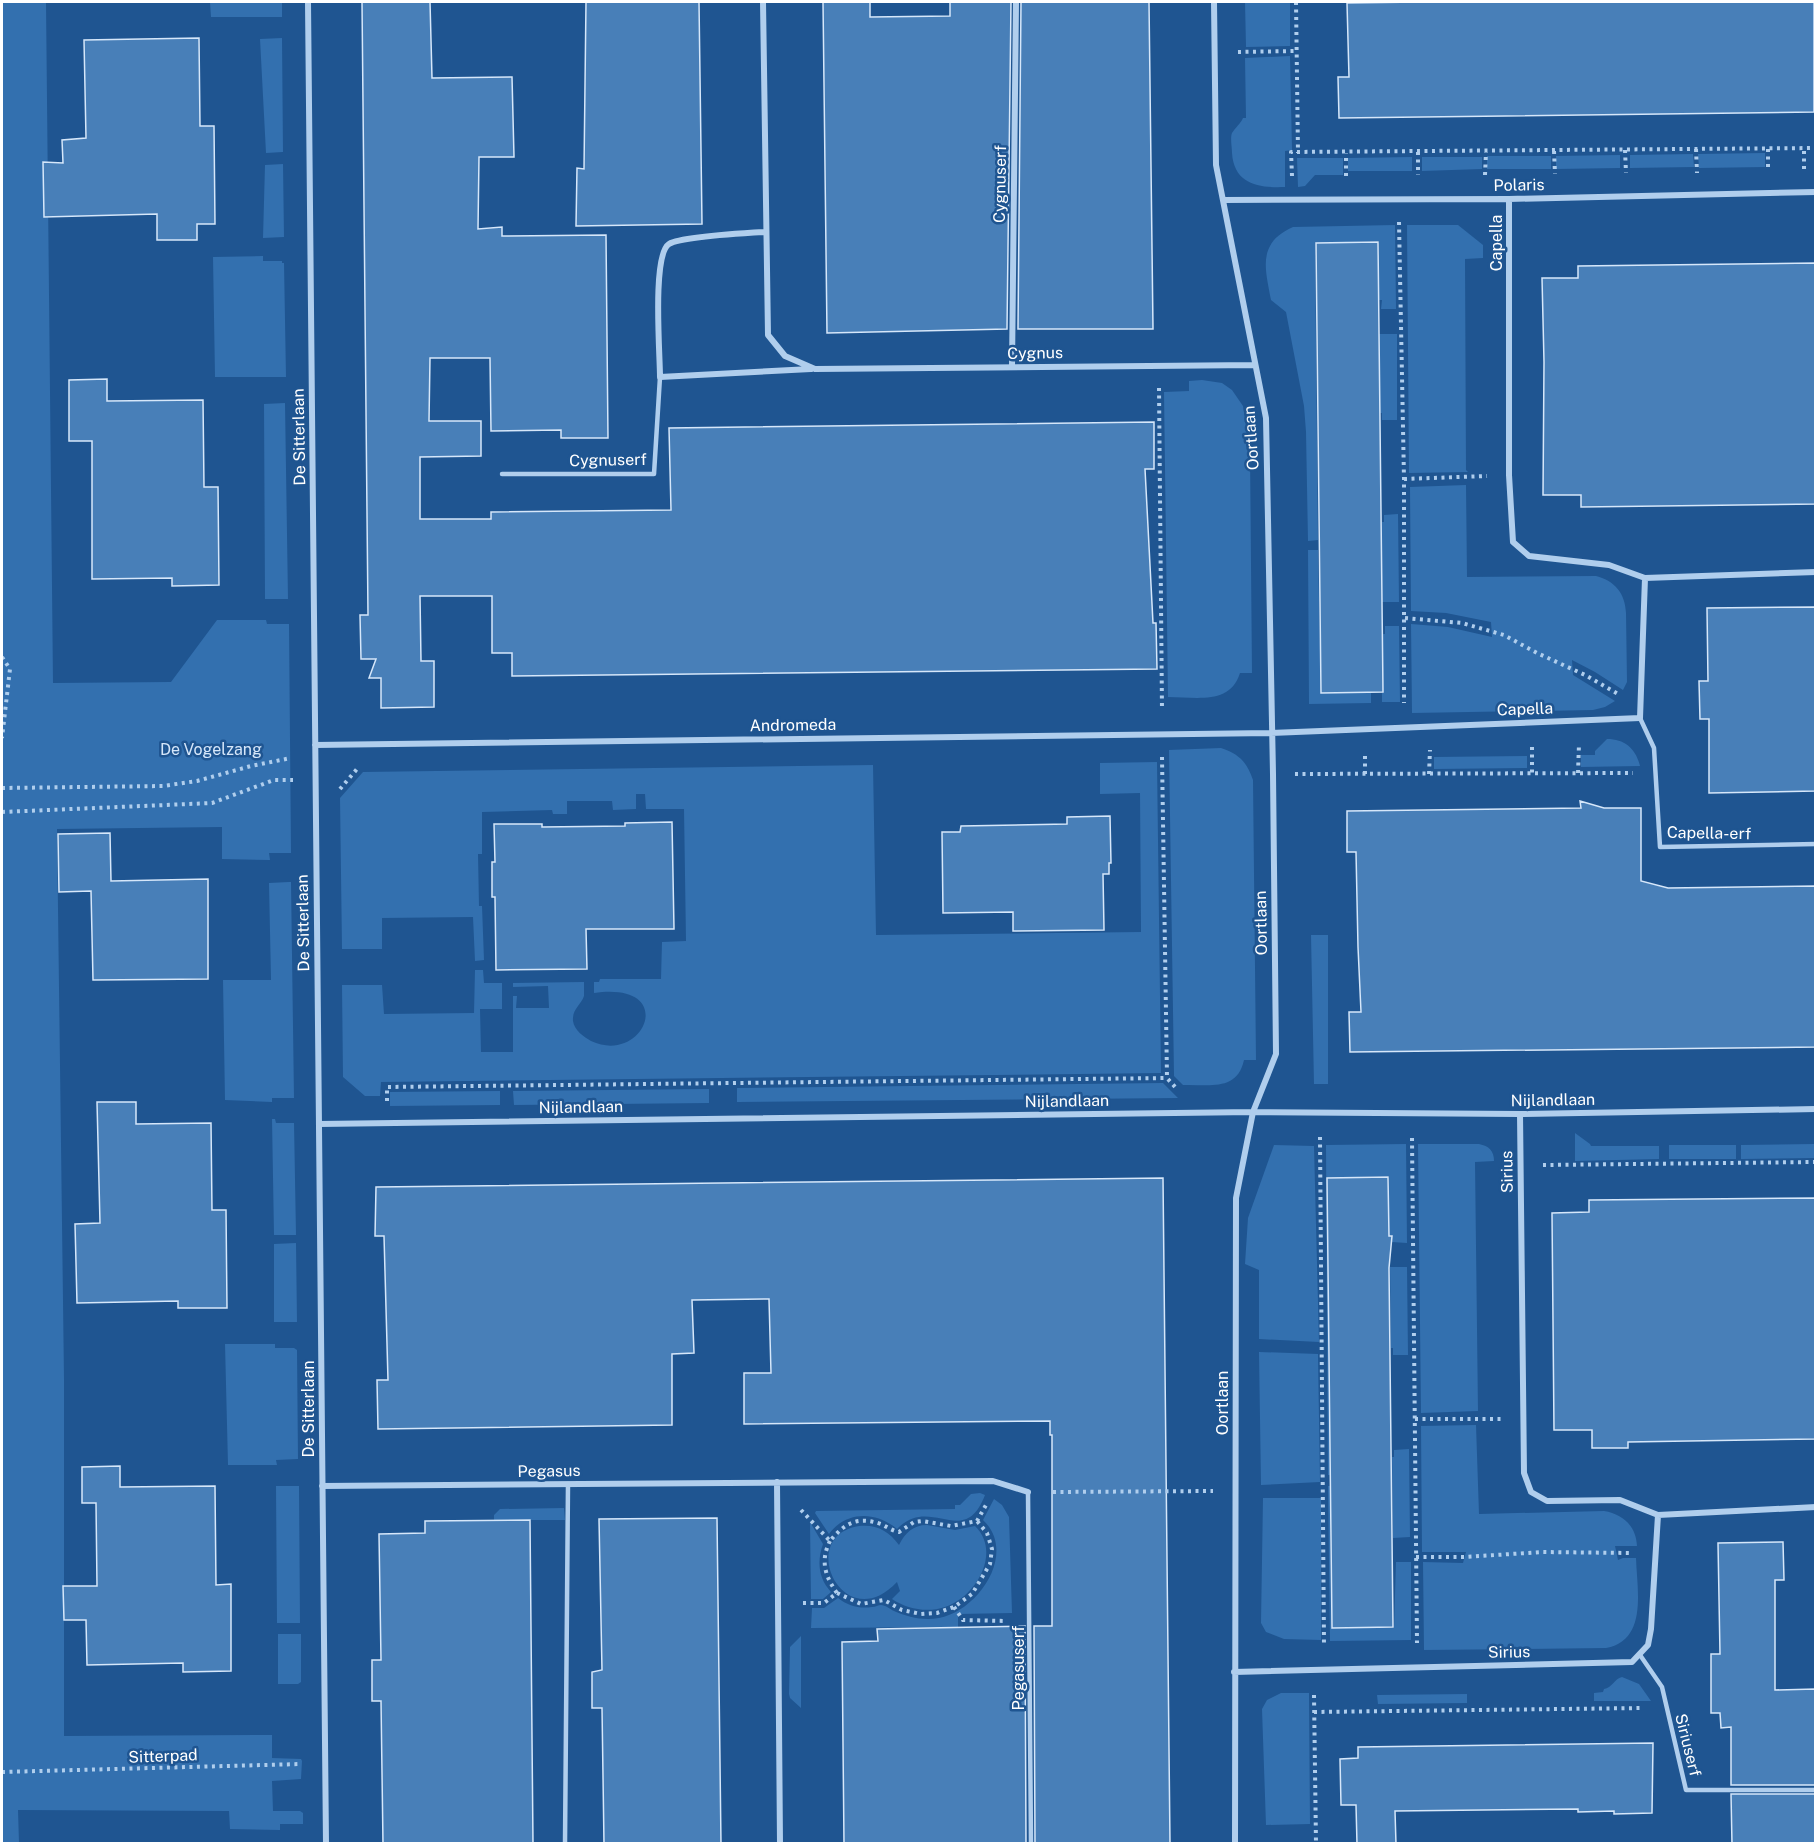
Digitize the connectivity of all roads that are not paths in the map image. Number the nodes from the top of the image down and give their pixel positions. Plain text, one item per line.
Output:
1 (308, 2) edge
2 (763, 2) edge
3 (1016, 2) edge
4 (1214, 2) edge
5 (1815, 192) edge
6 (1509, 199) junction
7 (1223, 200) junction
8 (766, 232) junction
9 (1255, 364) junction
10 (1012, 367) junction
11 (815, 369) junction
12 (660, 377) junction
13 (502, 474) dead end
14 (1815, 572) edge
15 (1645, 578) junction
16 (1640, 718) junction
17 (1271, 733) junction
18 (315, 745) junction
19 (1815, 844) edge
20 (1815, 1109) edge
21 (1253, 1112) junction
22 (1520, 1114) junction
23 (319, 1124) junction
24 (777, 1482) junction
25 (567, 1484) junction
26 (322, 1486) junction
27 (1028, 1492) joint
28 (1815, 1507) edge
29 (1658, 1515) junction
30 (1640, 1655) junction
31 (1234, 1672) junction
32 (1815, 1791) edge
33 (326, 1844) edge
34 (565, 1844) edge
35 (780, 1844) edge
36 (1031, 1844) edge
37 (1235, 1844) edge

1 - 18 street, De Sitterlaan
2 - 8 street, Cygnus
3 - 10 street, Cygnuserf
4 - 7 street, Oortlaan
5 - 6 street, Polaris
6 - 7 street, Polaris
6 - 15 street, Capella
7 - 9 street, Oortlaan
8 - 11 street, Cygnus
8 - 12 street
9 - 10 street, Cygnus
9 - 17 street, Oortlaan
10 - 11 street, Cygnus
11 - 12 street, Cygnus
12 - 13 lane, Cygnuserf
14 - 15 street, Capella
15 - 16 street
16 - 17 street, Capella
16 - 19 lane, Capella-erf
17 - 18 street, Andromeda
17 - 21 street, Oortlaan
18 - 23 street, De Sitterlaan
20 - 22 street, Nijlandlaan
21 - 22 street, Nijlandlaan
21 - 23 street, Nijlandlaan
21 - 31 street, Oortlaan
22 - 29 street, Sirius
23 - 26 street, De Sitterlaan
24 - 25 street, Pegasus
24 - 27 street, Pegasus
24 - 35 street
25 - 26 street, Pegasus
25 - 34 lane
26 - 33 street, De Sitterlaan
27 - 36 lane, Pegasuserf
28 - 29 street, Sirius
29 - 30 street
30 - 31 street, Sirius
30 - 32 lane, Siriuserf
31 - 37 street, Oortlaan

